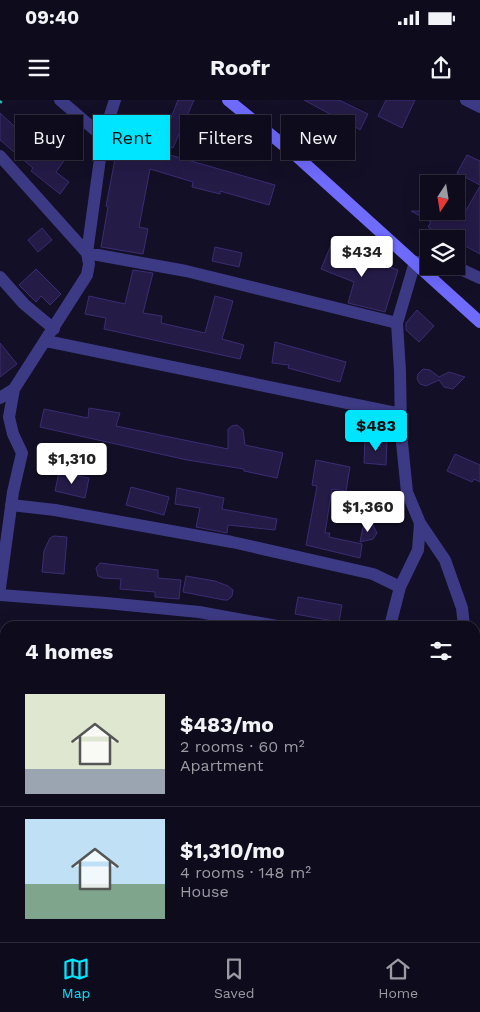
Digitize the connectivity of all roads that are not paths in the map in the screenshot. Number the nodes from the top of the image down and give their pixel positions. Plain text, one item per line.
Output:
1 (60, 100) edge
2 (114, 100) edge
3 (228, 100) edge
4 (466, 100) edge
5 (480, 107) edge
6 (110, 115) edge
7 (93, 128) edge
8 (0, 156) edge
9 (100, 160) edge
10 (87, 253) junction
11 (415, 262) junction
12 (420, 262) edge
13 (465, 271) edge
14 (0, 277) edge
15 (480, 278) edge
16 (480, 322) edge
17 (397, 323) junction
18 (54, 329) junction
19 (46, 341) junction
20 (14, 389) junction
21 (0, 398) edge
22 (400, 414) junction
23 (11, 505) junction
24 (420, 523) junction
25 (0, 588) edge
26 (400, 588) junction
27 (0, 595) edge
28 (249, 621) edge
29 (391, 621) edge
30 (463, 621) edge

1 - 7 street
2 - 6 street
3 - 11 main road
4 - 5 street
8 - 10 street
9 - 10 street
10 - 17 street
10 - 18 street
11 - 12 street
11 - 16 main road
11 - 17 street
13 - 15 street
14 - 18 street
17 - 22 street
18 - 19 street
19 - 20 street
19 - 22 street
20 - 21 street
20 - 23 street
22 - 24 street
23 - 25 street
23 - 26 street
24 - 26 street
24 - 30 street
26 - 29 street
27 - 28 street

